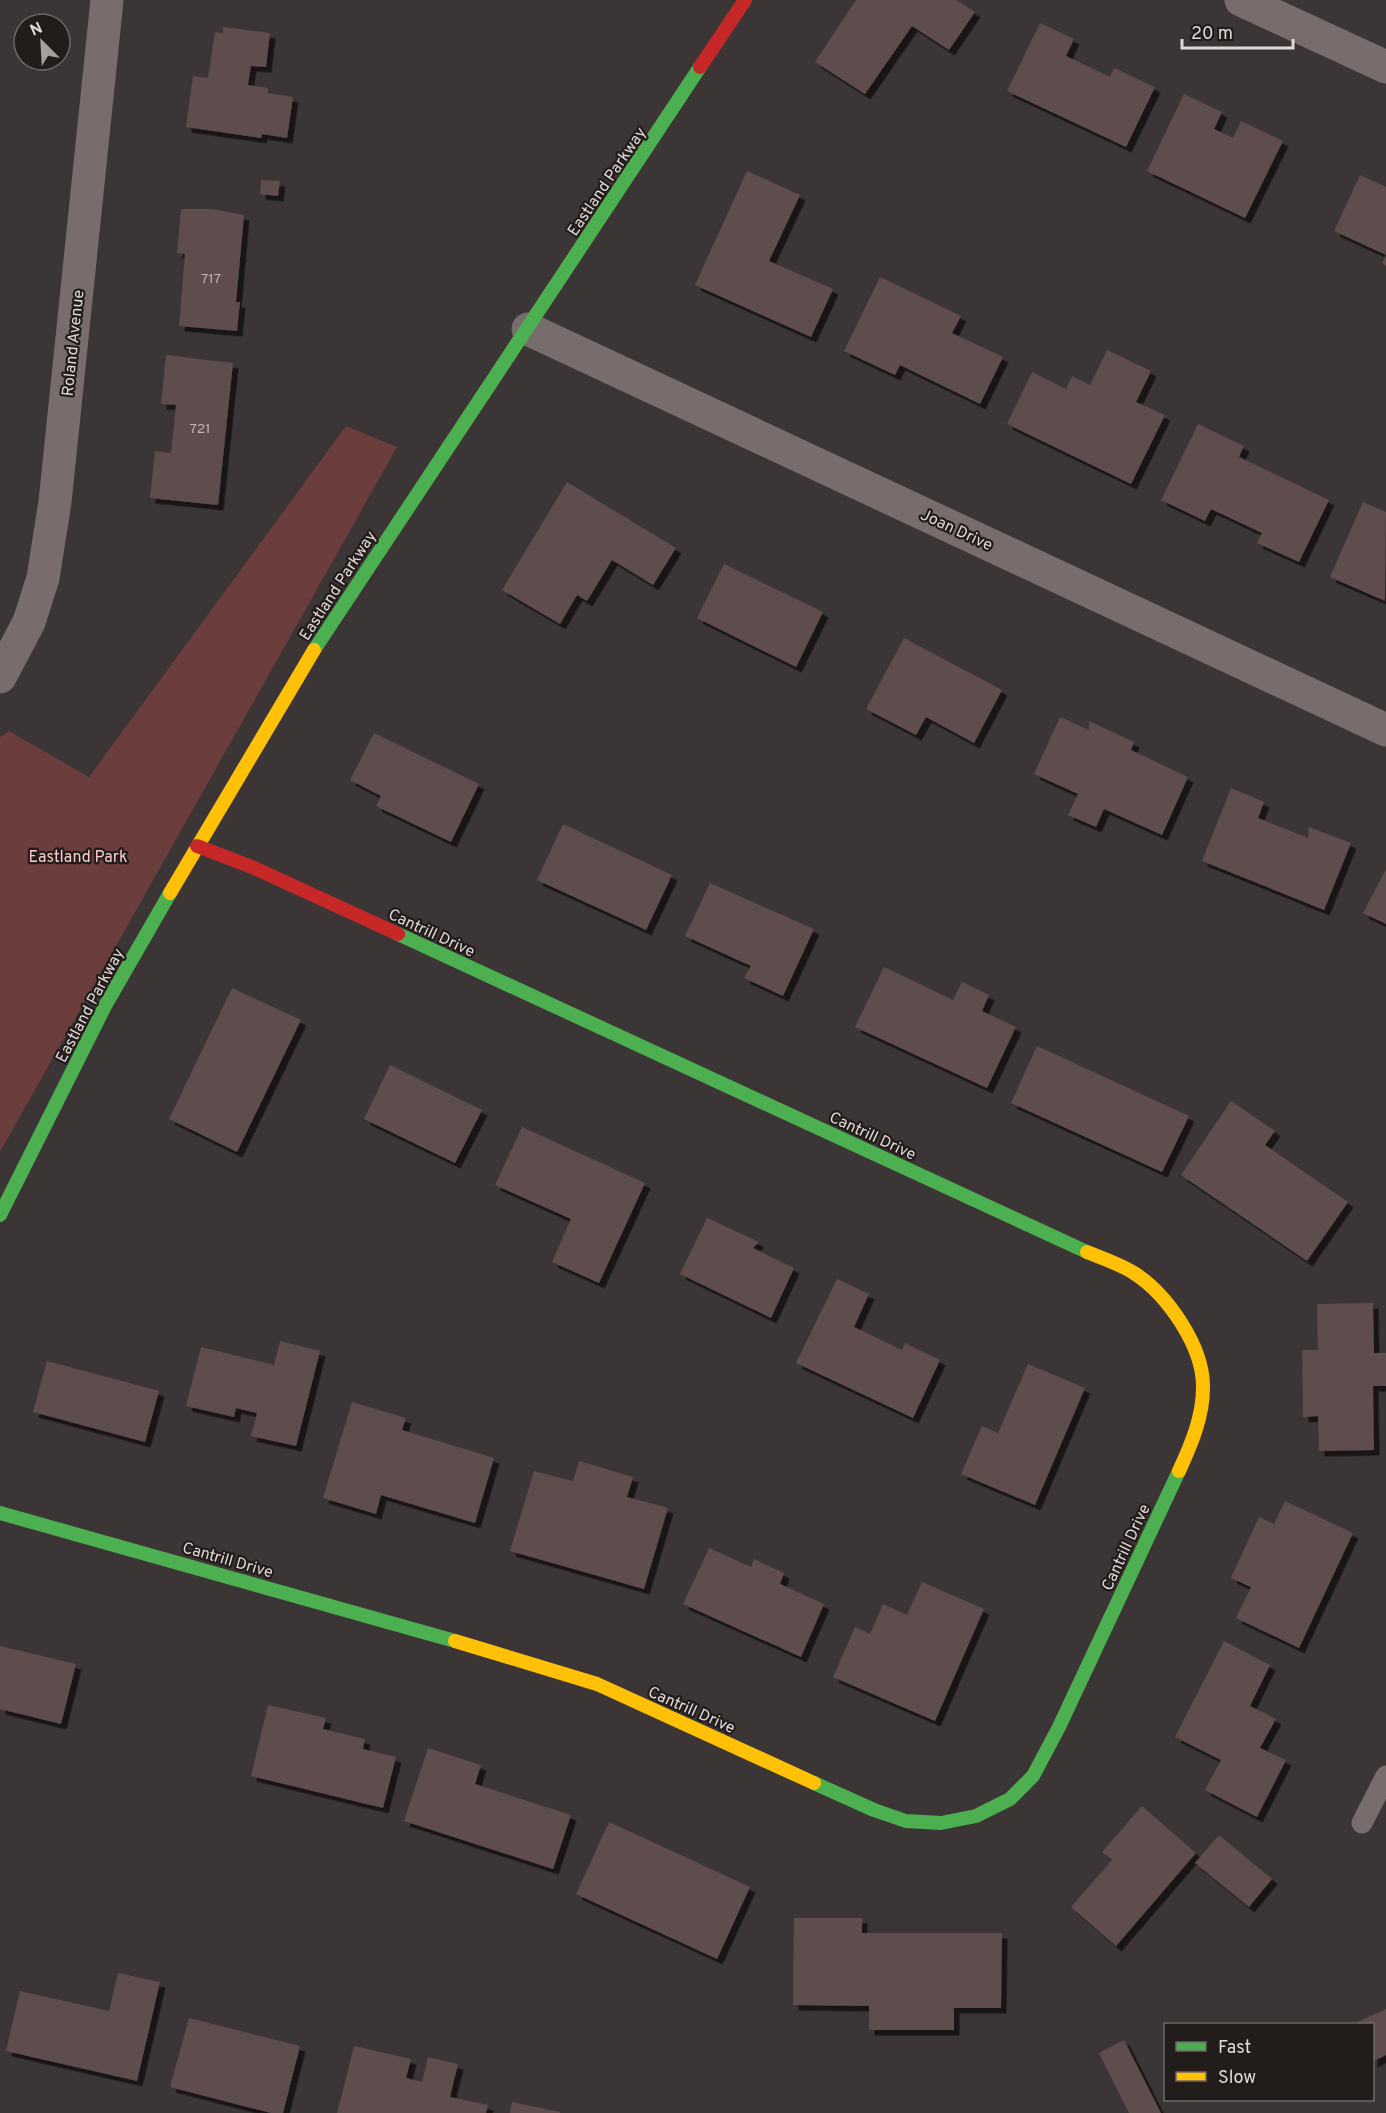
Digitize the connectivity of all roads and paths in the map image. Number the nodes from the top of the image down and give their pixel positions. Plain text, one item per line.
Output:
1 (107, 0) edge
2 (745, 0) edge
3 (1241, 0) edge
4 (1386, 67) edge
5 (528, 328) junction
6 (0, 676) edge
7 (1386, 730) edge
8 (197, 846) junction
9 (0, 1215) edge
10 (0, 1513) edge
11 (1386, 1776) edge
12 (1362, 1822) dead end

1 - 6 street, Roland Avenue
2 - 5 street, Eastland Parkway
3 - 4 street
5 - 7 street, Joan Drive
5 - 8 street, Eastland Parkway
8 - 9 street, Eastland Parkway
8 - 10 street, Cantrill Drive
11 - 12 lane

